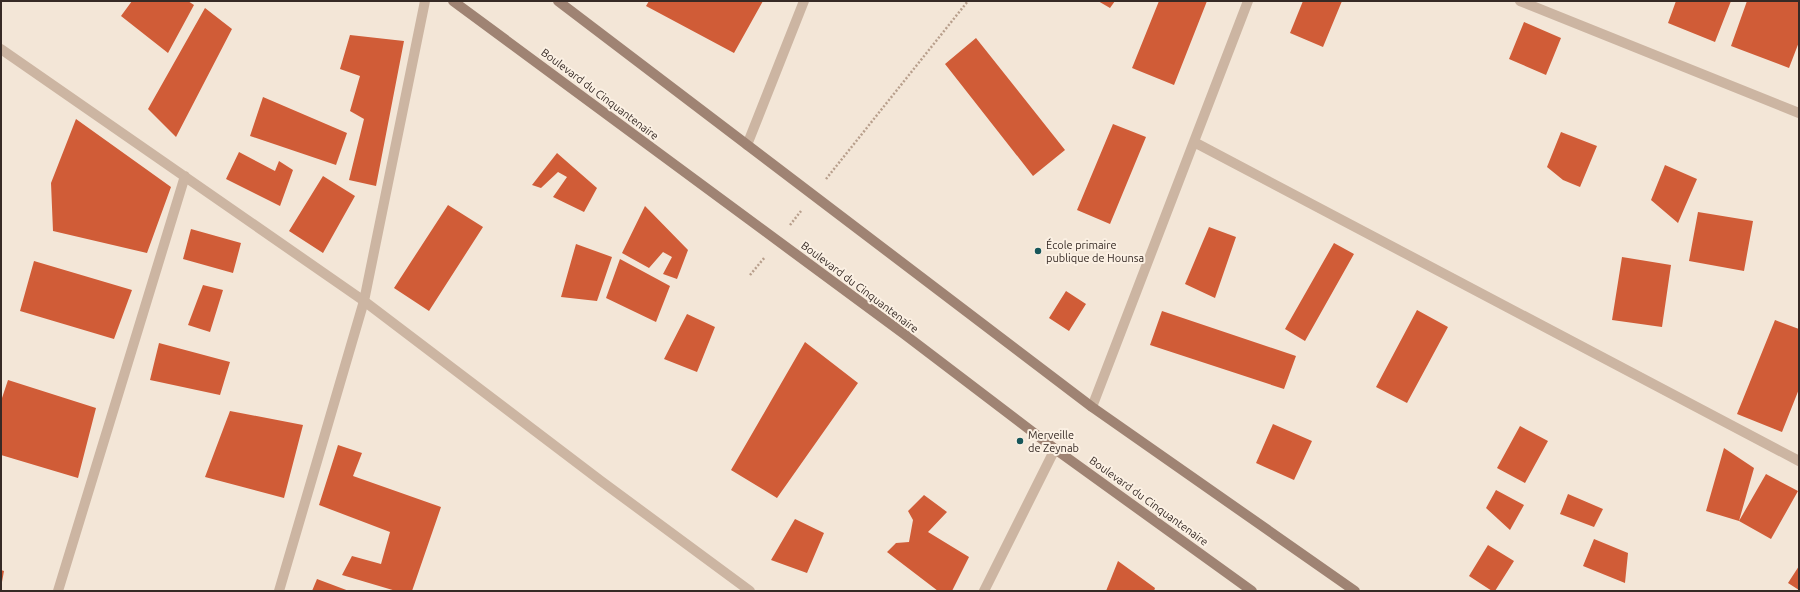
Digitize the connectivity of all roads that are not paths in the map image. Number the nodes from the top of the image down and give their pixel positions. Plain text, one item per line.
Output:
1 (425, 1) edge
2 (453, 1) edge
3 (558, 1) edge
4 (804, 1) edge
5 (1248, 1) edge
6 (1520, 1) edge
7 (1, 49) edge
8 (1799, 113) edge
9 (1194, 142) junction
10 (747, 145) junction
11 (185, 176) junction
12 (364, 301) junction
13 (1092, 407) junction
14 (1056, 449) junction
15 (1799, 461) edge
16 (1251, 590) edge
17 (58, 591) edge
18 (279, 591) edge
19 (750, 591) edge
20 (984, 591) edge
21 (1355, 591) edge

1 - 12 street
2 - 14 main road, Boulevard du Cinquantenaire
3 - 10 main road
4 - 10 street
5 - 9 street
6 - 8 street
7 - 11 street
9 - 13 street
9 - 15 street
10 - 13 main road
11 - 12 street
11 - 17 street
12 - 18 street
12 - 19 street
13 - 21 main road
14 - 16 main road, Boulevard du Cinquantenaire
14 - 20 street

